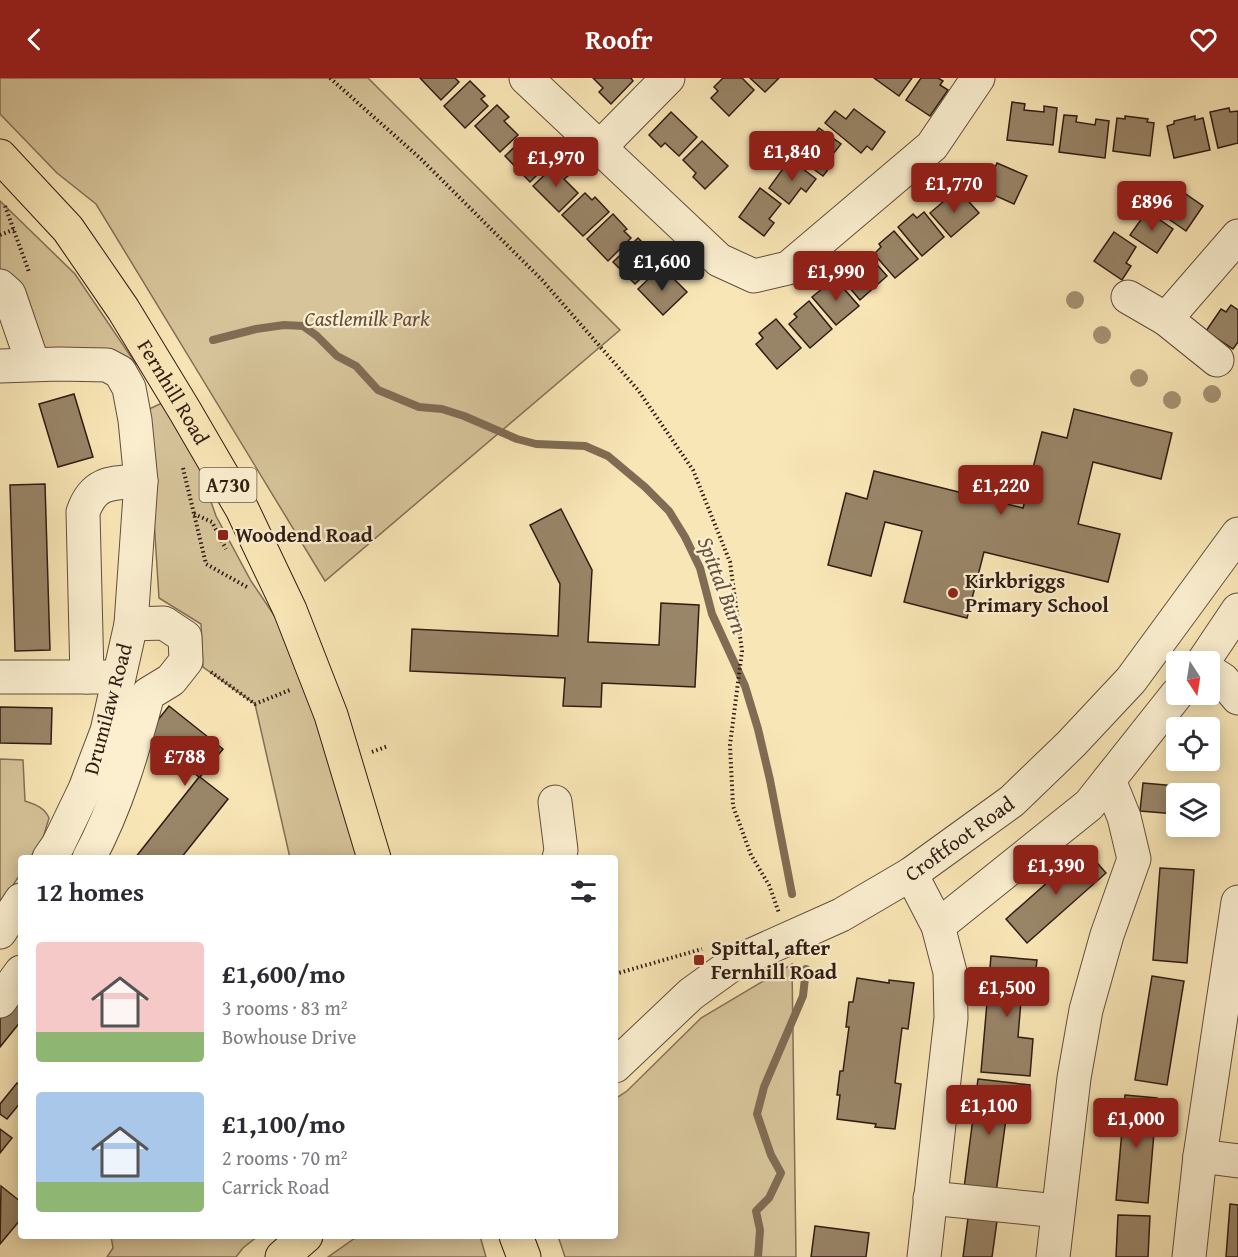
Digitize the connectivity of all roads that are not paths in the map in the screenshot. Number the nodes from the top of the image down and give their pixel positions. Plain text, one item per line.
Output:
1 (526, 78) edge
2 (668, 78) edge
3 (978, 78) edge
4 (600, 147) junction
5 (0, 156) edge
6 (1238, 236) edge
7 (0, 286) edge
8 (1128, 297) dead end
9 (1166, 319) junction
10 (1217, 360) dead end
11 (33, 364) junction
12 (0, 366) edge
13 (141, 481) junction
14 (1238, 534) edge
15 (1238, 610) edge
16 (131, 624) junction
17 (1210, 651) edge
18 (0, 676) edge
19 (87, 677) junction
20 (120, 677) junction
21 (1220, 678) edge
22 (1238, 698) edge
23 (1168, 705) edge
24 (1108, 780) junction
25 (555, 802) dead end
26 (51, 855) edge
27 (91, 855) edge
28 (373, 855) edge
29 (560, 855) edge
30 (911, 874) junction
31 (1238, 902) edge
32 (18, 905) edge
33 (938, 926) junction
34 (0, 932) edge
35 (18, 976) edge
36 (0, 1001) edge
37 (618, 1063) edge
38 (1200, 1156) junction
39 (1238, 1161) edge
40 (930, 1198) junction
41 (1058, 1211) junction
42 (303, 1239) edge
43 (517, 1239) edge
44 (282, 1257) edge
45 (524, 1257) edge
46 (924, 1257) edge
47 (1053, 1257) edge
48 (1189, 1257) edge

1 - 4 street
2 - 4 street
3 - 4 street
5 - 28 main road, Fernhill Road / A730
6 - 9 street
7 - 11 street
8 - 9 street
9 - 10 street
11 - 12 street
11 - 13 street, Drumilaw Road
13 - 16 street, Drumilaw Road
13 - 19 street
14 - 30 street, Croftfoot Road
15 - 17 street
16 - 20 street, Drumilaw Road
16 - 27 street, Drumilaw Road
18 - 19 street
19 - 20 street
20 - 26 street, Drumilaw Road
21 - 22 street
23 - 24 street
24 - 33 street
24 - 41 street
25 - 29 street
30 - 33 street
30 - 37 street, Croftfoot Road
31 - 38 street
32 - 34 street
33 - 40 street
35 - 36 street
38 - 39 street
38 - 48 street
40 - 41 street
40 - 46 street
41 - 47 street
42 - 44 main road
43 - 45 main road

